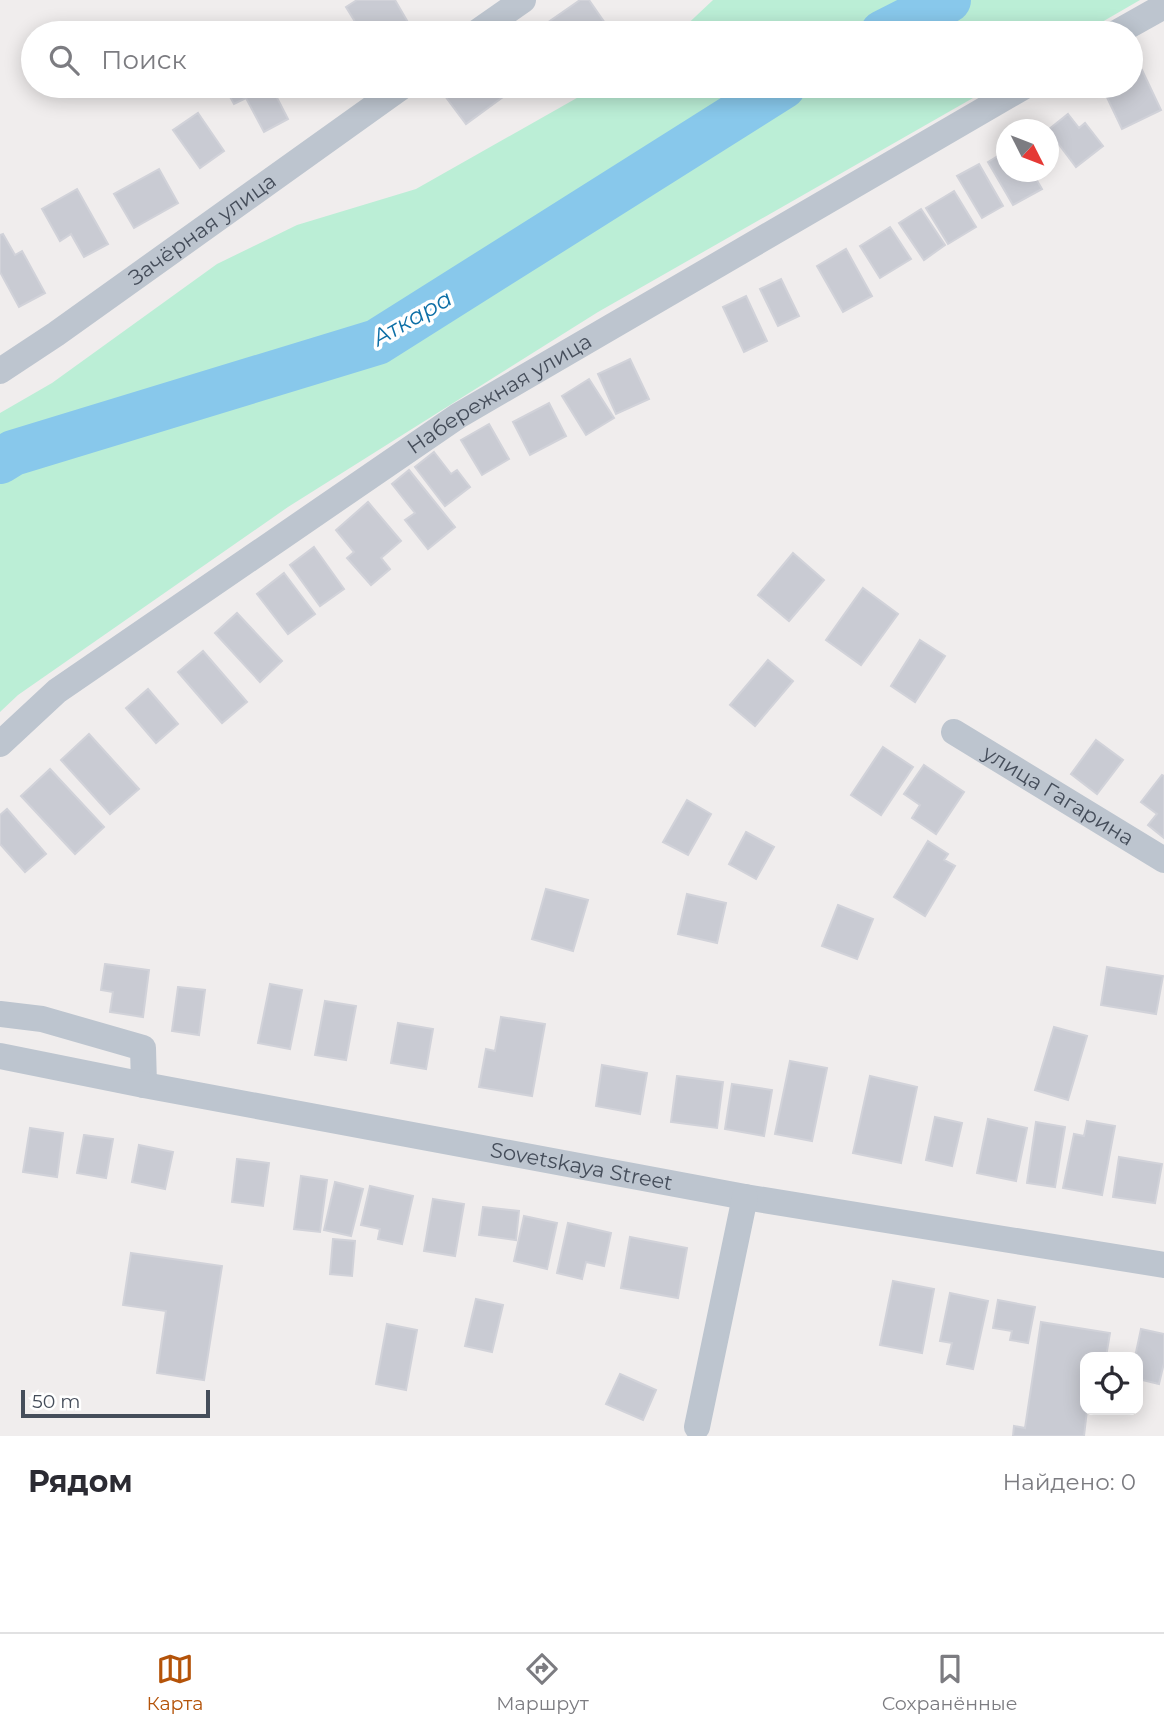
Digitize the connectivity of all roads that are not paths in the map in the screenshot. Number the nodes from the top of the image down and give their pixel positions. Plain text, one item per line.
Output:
1 (523, 0) edge
2 (1164, 6) edge
3 (493, 21) edge
4 (1137, 21) edge
5 (386, 98) edge
6 (1004, 98) edge
7 (0, 371) edge
8 (954, 732) dead end
9 (0, 744) edge
10 (1164, 860) edge
11 (0, 1014) edge
12 (0, 1056) edge
13 (144, 1085) junction
14 (745, 1197) junction
15 (1164, 1265) edge
16 (694, 1433) edge

1 - 3 street
2 - 4 street
5 - 7 street, Зачёрная улица
6 - 9 street, Набережная улица
8 - 10 street, улица Гагарина
11 - 13 street
12 - 13 street, Sovetskaya Street
13 - 14 street, Sovetskaya Street
14 - 15 street, Sovetskaya Street
14 - 16 street

